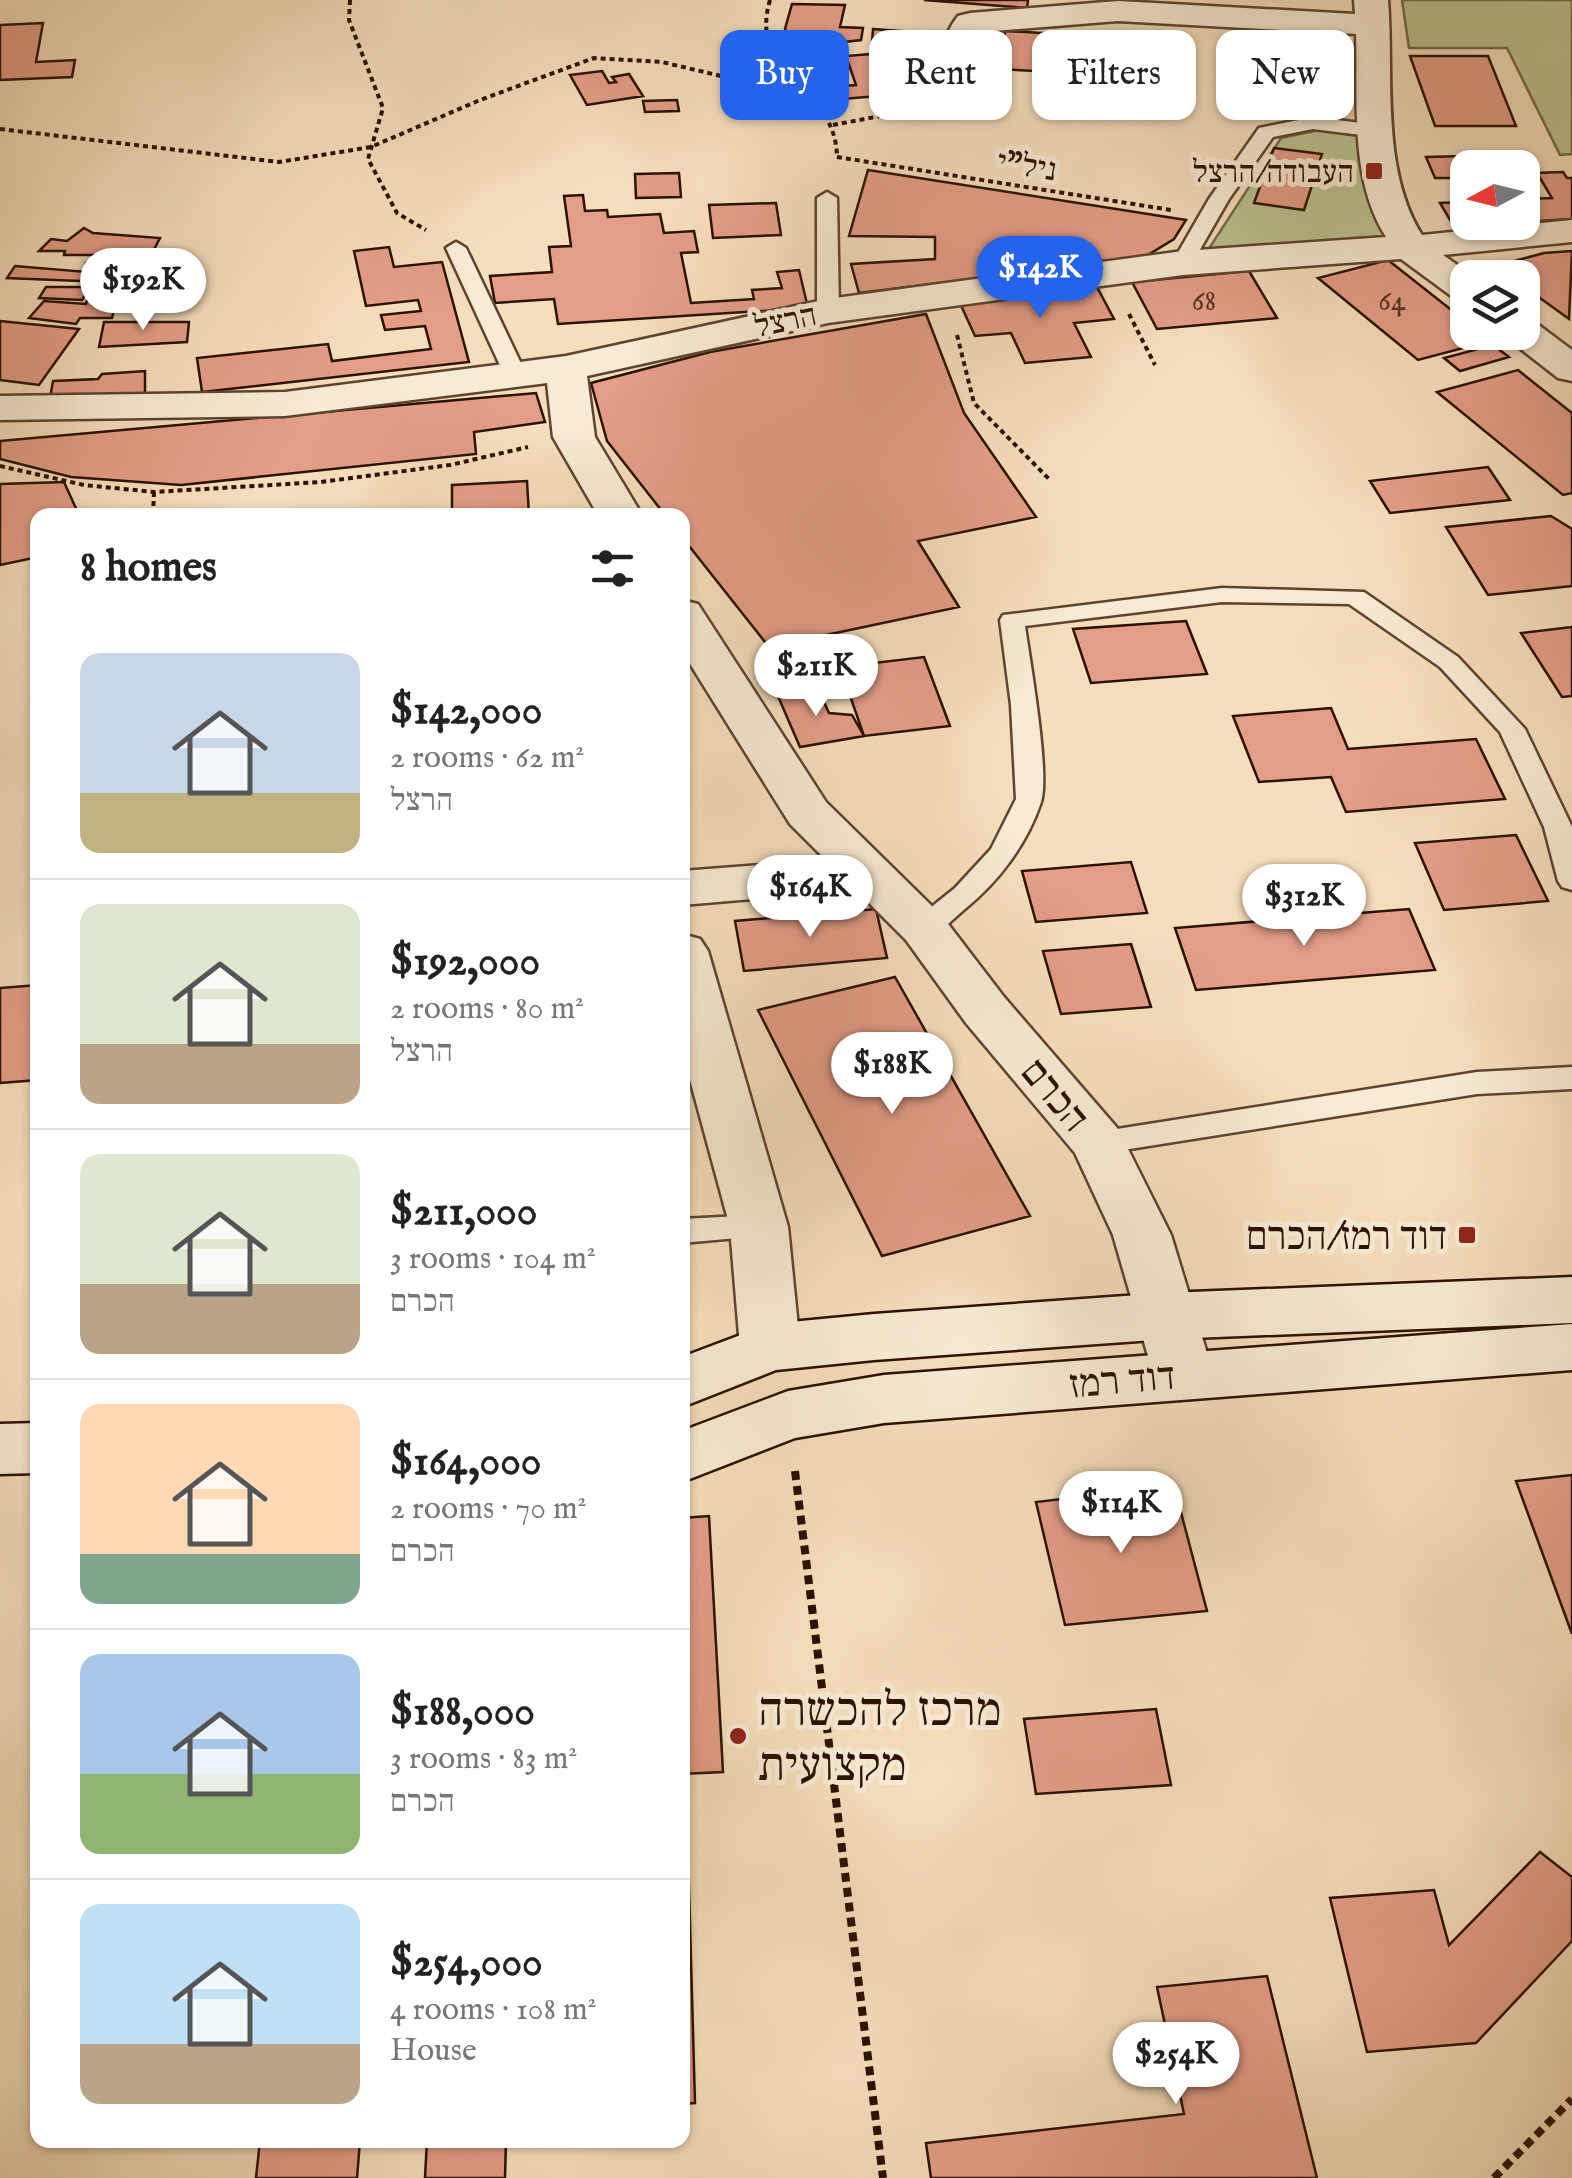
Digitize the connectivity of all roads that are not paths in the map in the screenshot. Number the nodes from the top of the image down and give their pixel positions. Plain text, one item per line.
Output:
1 (1119, 6) edge
2 (1373, 13) edge
3 (966, 30) edge
4 (1377, 131) junction
5 (827, 198) road end
6 (1572, 230) edge
7 (456, 248) road end
8 (1412, 248) junction
9 (1183, 263) junction
10 (1450, 276) edge
11 (828, 311) junction
12 (1540, 345) edge
13 (566, 368) junction
14 (1572, 369) edge
15 (515, 374) junction
16 (0, 408) edge
17 (616, 508) edge
18 (690, 627) edge
19 (866, 873) junction
20 (1572, 881) edge
21 (690, 887) edge
22 (924, 928) junction
23 (690, 1018) edge
24 (1572, 1078) edge
25 (1098, 1143) junction
26 (758, 1227) junction
27 (690, 1230) edge
28 (1572, 1300) edge
29 (1167, 1316) junction
30 (1572, 1346) edge
31 (770, 1347) junction
32 (1182, 1374) junction
33 (690, 1380) edge
34 (30, 1448) edge
35 (0, 1449) edge
36 (690, 1454) edge

1 - 2 street
1 - 3 street
2 - 4 street
4 - 8 street
4 - 9 lane
5 - 11 lane
6 - 8 street, הרצל
7 - 15 lane
8 - 9 street, הרצל
8 - 10 street
9 - 11 street, הרצל
11 - 13 street, הרצל
12 - 14 street
13 - 15 street, הרצל
13 - 17 street
15 - 16 street, הרצל
18 - 19 street, הכרם
19 - 21 street
19 - 22 street, הכרם
20 - 22 lane
22 - 25 street, הכרם
23 - 26 street
24 - 25 lane
25 - 29 street, הכרם
26 - 27 lane
26 - 31 street
28 - 29 street, דוד רמז
29 - 31 street, דוד רמז
29 - 32 street, הכרם
30 - 32 street, דוד רמז
31 - 33 street, דוד רמז
32 - 36 street, דוד רמז
34 - 35 street

